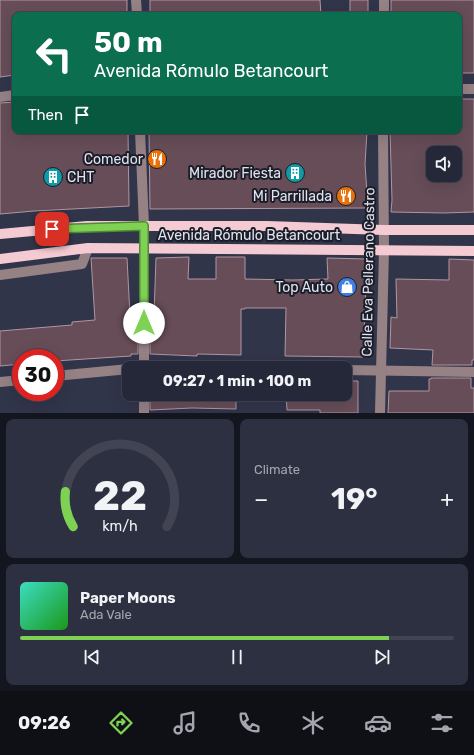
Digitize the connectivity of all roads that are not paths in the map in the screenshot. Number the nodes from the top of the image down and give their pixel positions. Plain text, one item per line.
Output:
1 (136, 0) edge
2 (384, 0) edge
3 (137, 12) edge
4 (384, 12) edge
5 (462, 89) edge
6 (474, 89) edge
7 (12, 95) edge
8 (0, 97) edge
9 (140, 134) edge
10 (383, 134) edge
11 (144, 226) junction
12 (384, 230) junction
13 (474, 230) edge
14 (0, 234) edge
15 (88, 248) junction
16 (144, 249) junction
17 (384, 250) junction
18 (474, 251) edge
19 (0, 259) edge
20 (0, 275) edge
21 (144, 361) edge
22 (122, 370) edge
23 (352, 370) edge
24 (380, 370) junction
25 (474, 372) edge
26 (64, 375) edge
27 (12, 381) edge
28 (0, 382) edge
29 (144, 401) edge
30 (144, 413) edge
31 (380, 413) edge

1 - 3 street
2 - 4 street
5 - 6 street
7 - 8 street
9 - 11 street
10 - 12 street, Calle Eva Pellerano Castro
11 - 12 main road, Avenida Rómulo Betancourt
11 - 14 main road, Avenida Rómulo Betancourt
11 - 16 street
12 - 13 main road, Avenida Rómulo Betancourt
12 - 17 street, Calle Eva Pellerano Castro
15 - 16 main road, Avenida Rómulo Betancourt
15 - 19 main road, Avenida Rómulo Betancourt
15 - 20 street
16 - 17 main road, Avenida Rómulo Betancourt
16 - 21 street
17 - 18 main road, Avenida Rómulo Betancourt
17 - 24 street, Calle Eva Pellerano Castro
22 - 26 street
23 - 24 street
24 - 25 street
24 - 31 street, Calle Eva Pellerano Castro
27 - 28 street
29 - 30 street

